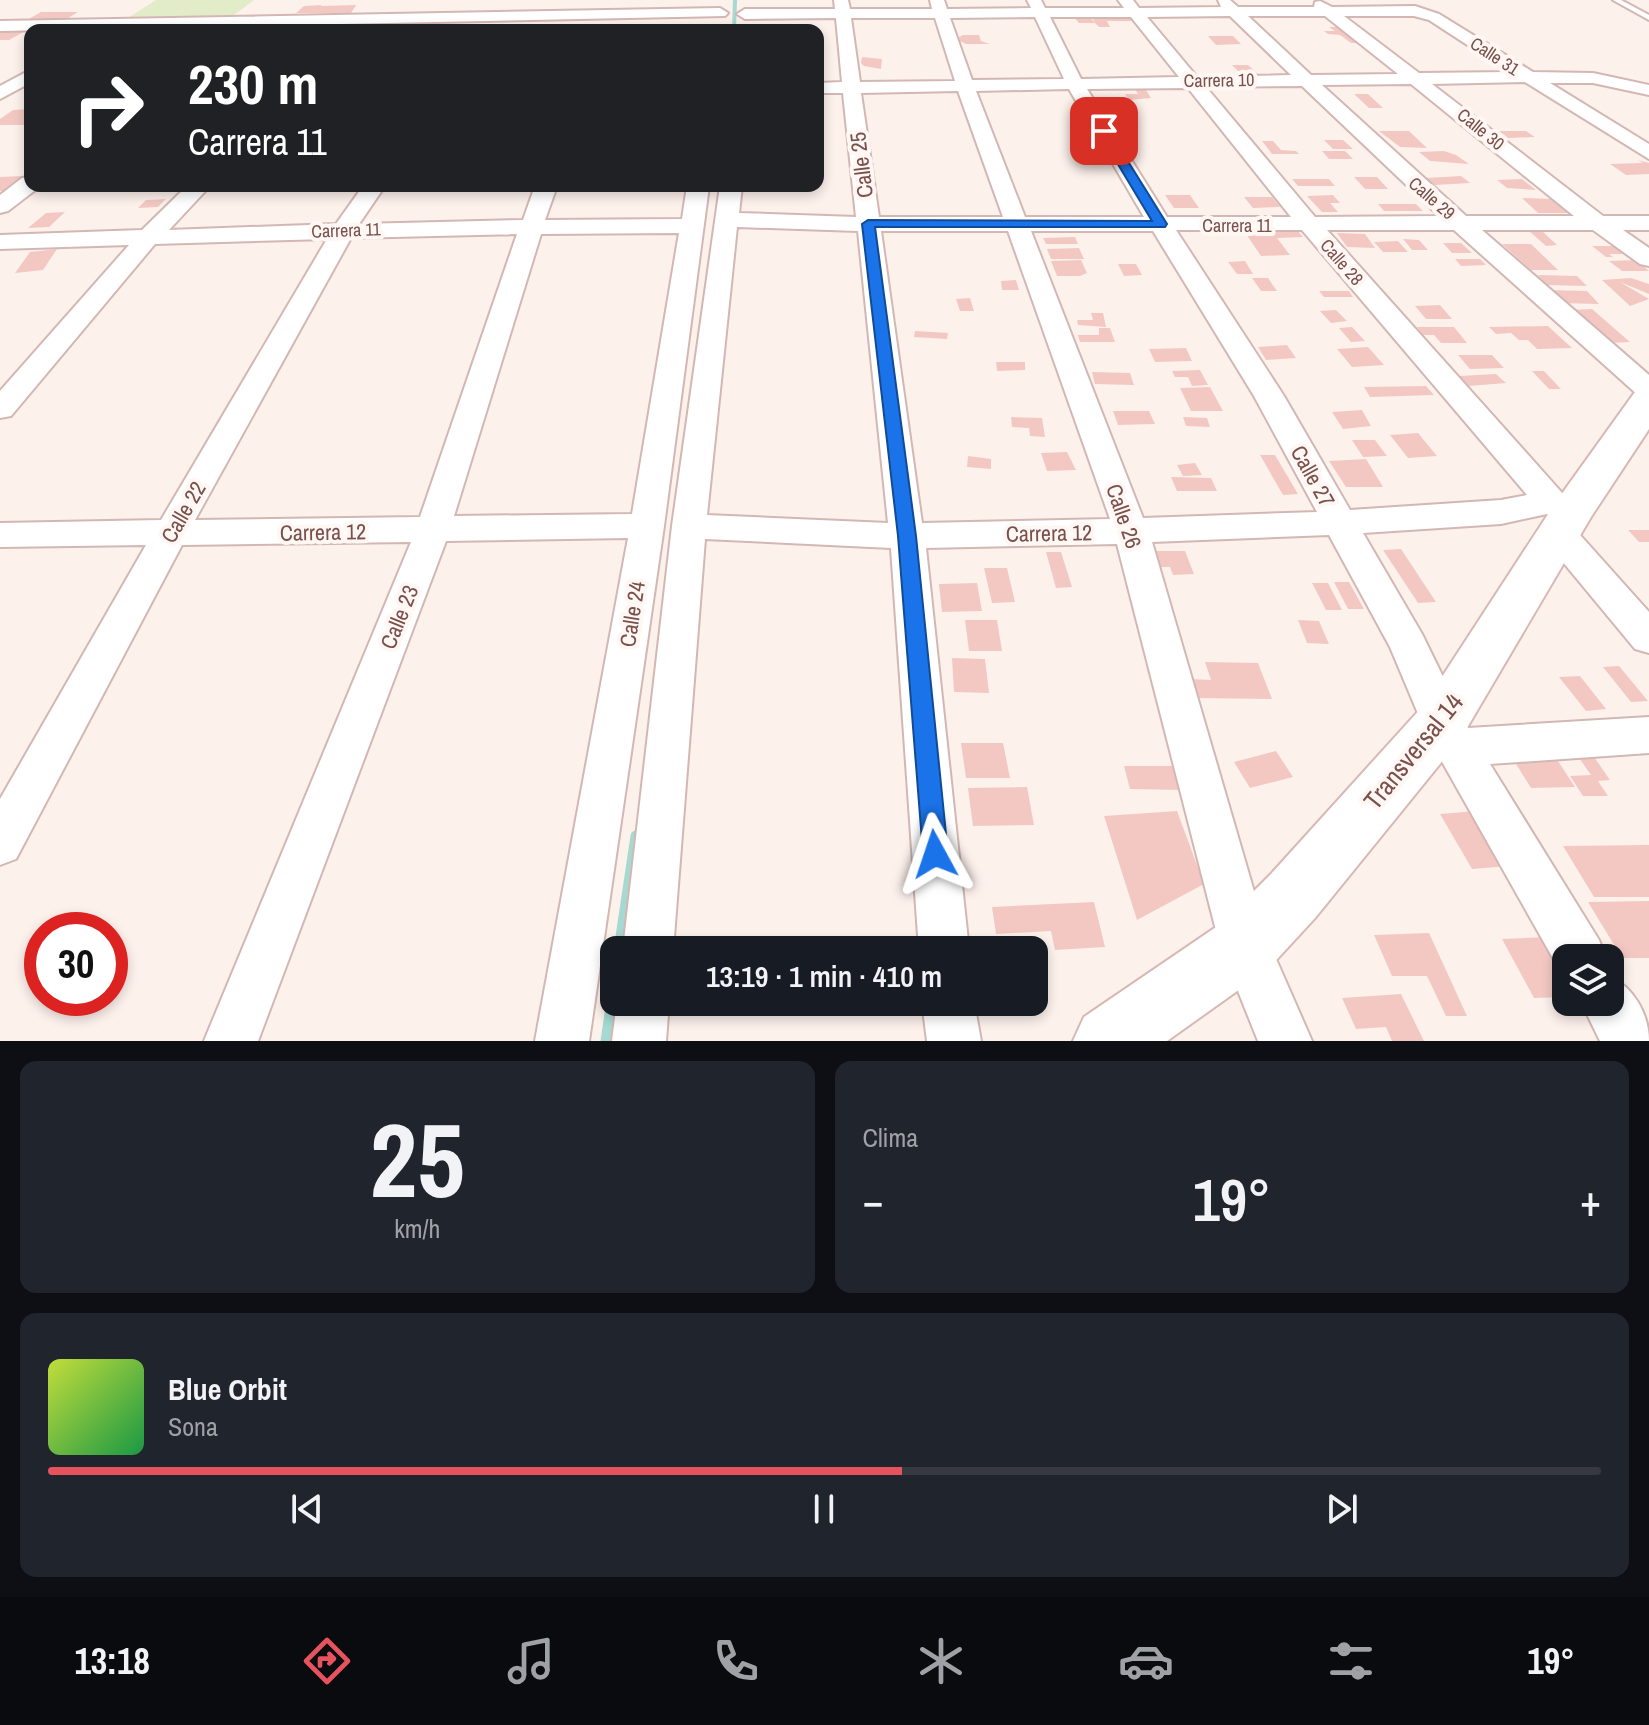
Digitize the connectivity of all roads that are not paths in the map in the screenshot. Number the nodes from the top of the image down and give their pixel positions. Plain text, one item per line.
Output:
1 (380, 0) edge
2 (497, 0) edge
3 (1616, 0) edge
4 (140, 5) dead end
5 (1129, 5) edge
6 (1227, 5) edge
7 (1319, 5) edge
8 (940, 6) edge
9 (1038, 6) edge
10 (720, 7) edge
11 (842, 7) edge
12 (256, 8) dead end
13 (605, 15) edge
14 (744, 15) edge
15 (1649, 18) edge
16 (482, 23) edge
17 (110, 24) edge
18 (235, 24) edge
19 (357, 24) edge
20 (419, 24) edge
21 (0, 26) edge
22 (24, 26) edge
23 (1528, 77) junction
24 (24, 79) edge
25 (1305, 79) junction
26 (1419, 79) junction
27 (1192, 80) junction
28 (1074, 82) junction
29 (965, 85) junction
30 (851, 87) junction
31 (824, 88) edge
32 (1649, 90) edge
33 (0, 94) edge
34 (0, 101) edge
35 (24, 101) edge
36 (1649, 153) edge
37 (24, 188) edge
38 (193, 192) edge
39 (370, 192) edge
40 (544, 192) edge
41 (697, 192) edge
42 (730, 203) edge
43 (0, 206) edge
44 (1649, 223) edge
45 (868, 224) junction
46 (1018, 224) junction
47 (1160, 224) junction
48 (1597, 224) junction
49 (533, 225) junction
50 (1310, 225) junction
51 (692, 226) junction
52 (1463, 226) junction
53 (344, 229) junction
54 (148, 238) junction
55 (0, 242) edge
56 (1649, 259) edge
57 (1649, 390) edge
58 (1649, 400) edge
59 (0, 409) edge
60 (1561, 517) junction
61 (1339, 523) junction
62 (647, 526) junction
63 (689, 526) junction
64 (433, 531) junction
65 (1131, 531) junction
66 (170, 534) junction
67 (0, 535) edge
68 (907, 536) junction
69 (1649, 638) edge
70 (1449, 734) junction
71 (1649, 735) edge
72 (0, 843) edge
73 (649, 936) edge
74 (943, 936) edge
75 (1573, 944) edge
76 (1245, 946) junction
77 (642, 1016) edge
78 (1615, 1016) edge
79 (231, 1041) edge
80 (562, 1041) edge
81 (639, 1041) edge
82 (1108, 1041) edge
83 (1285, 1041) edge
84 (1630, 1041) edge

1 - 19 street
2 - 16 street
3 - 15 lane
4 - 17 street
5 - 6 street
5 - 9 street
5 - 27 street, Calle 28
6 - 7 street
6 - 25 street, Calle 29
7 - 23 street, Calle 31
7 - 26 street, Calle 30
8 - 9 street
8 - 11 street
8 - 29 street, Calle 26
9 - 28 street, Calle 27
10 - 13 street
11 - 14 street
11 - 30 street, Calle 25
12 - 18 street
13 - 16 street
16 - 20 street
21 - 22 street
23 - 26 street, Carrera 10
23 - 32 street, Carrera 10
23 - 36 street, Calle 31
24 - 33 street
25 - 26 street, Carrera 10
25 - 27 street, Carrera 10
25 - 52 street, Calle 29
26 - 48 street, Calle 30
27 - 28 street, Carrera 10
27 - 50 street, Calle 28
28 - 29 street, Carrera 10
28 - 47 street, Calle 27
29 - 30 street, Carrera 10
29 - 46 street, Calle 26
30 - 31 street, Carrera 10
30 - 45 street, Calle 25
34 - 35 street
37 - 43 street
38 - 54 street
39 - 53 street, Calle 22
40 - 49 street, Calle 23
41 - 51 street, Calle 24
42 - 45 street, Carrera 11
42 - 63 street, Calle 24
44 - 48 street, Carrera 11
45 - 46 street, Carrera 11
45 - 68 street, Calle 25
46 - 47 street, Carrera 11
46 - 65 street, Calle 26
47 - 50 street, Carrera 11
47 - 61 street, Calle 27
48 - 52 street, Carrera 11
48 - 56 street, Calle 30
49 - 51 street, Carrera 11
49 - 53 street, Carrera 11
49 - 64 street, Calle 23
50 - 52 street, Carrera 11
50 - 60 street, Calle 28
51 - 62 street, Calle 24
52 - 57 street, Calle 29
53 - 54 street, Carrera 11
53 - 66 street, Calle 22
54 - 55 street, Carrera 11
54 - 59 street
58 - 60 street, Transversal 14
60 - 61 street, Carrera 12
60 - 69 street, Calle 28
60 - 70 street, Transversal 14
61 - 65 street, Carrera 12
61 - 70 street, Calle 27
62 - 64 street, Carrera 12
62 - 80 street, Calle 24
63 - 68 street, Carrera 12
63 - 73 street, Calle 24
64 - 66 street, Carrera 12
64 - 79 street, Calle 23
65 - 68 street, Carrera 12
65 - 76 street, Calle 26
66 - 67 street, Carrera 12
66 - 72 street, Calle 22
68 - 74 street, Calle 25
70 - 71 street
70 - 75 street, Calle 27
70 - 76 street, Transversal 14
76 - 82 street, Transversal 14
76 - 83 street, Calle 26
77 - 81 street
78 - 84 street

